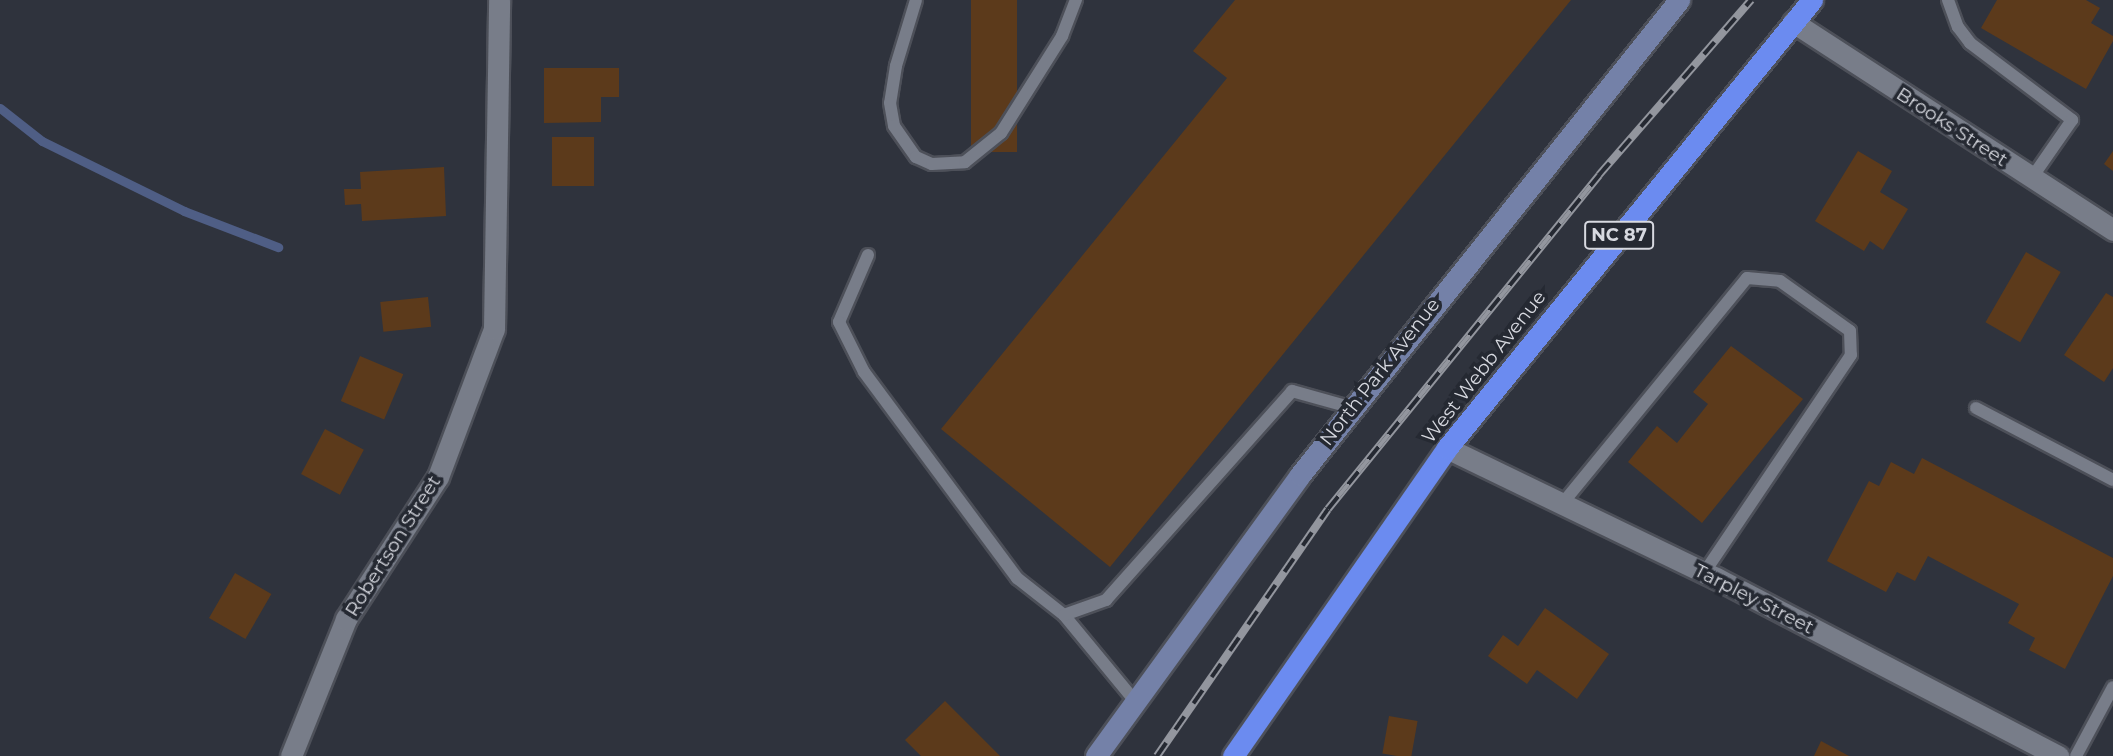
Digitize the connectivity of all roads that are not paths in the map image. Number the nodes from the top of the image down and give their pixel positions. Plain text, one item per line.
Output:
1 (499, 0) edge
2 (916, 0) edge
3 (1076, 0) edge
4 (1679, 0) edge
5 (1812, 0) edge
6 (1818, 0) edge
7 (1948, 0) edge
8 (1793, 22) junction
9 (2031, 179) junction
10 (2113, 230) edge
11 (868, 255) dead end
12 (1353, 408) junction
13 (1976, 408) dead end
14 (1447, 448) junction
15 (2113, 480) edge
16 (1562, 504) junction
17 (1704, 573) junction
18 (1064, 615) junction
19 (2113, 687) edge
20 (1135, 701) junction
21 (291, 756) edge
22 (1096, 756) edge
23 (1233, 756) edge
24 (2058, 756) edge
25 (2076, 756) edge

1 - 21 street, Robertson Street
2 - 3 lane
4 - 12 street, North Park Avenue
5 - 8 highway, West Webb Avenue / NC 87
6 - 8 highway, West Webb Avenue / NC 87
7 - 9 lane
8 - 9 street, Brooks Street
8 - 14 highway, West Webb Avenue / NC 87
9 - 10 street, Brooks Street
11 - 18 lane
12 - 18 lane
12 - 20 street, North Park Avenue
13 - 15 lane
14 - 16 street, Tarpley Street
14 - 23 highway, West Webb Avenue / NC 87
16 - 17 street, Tarpley Street
16 - 17 lane
17 - 24 street, Tarpley Street
18 - 20 lane
19 - 25 lane
20 - 22 street, North Park Avenue

